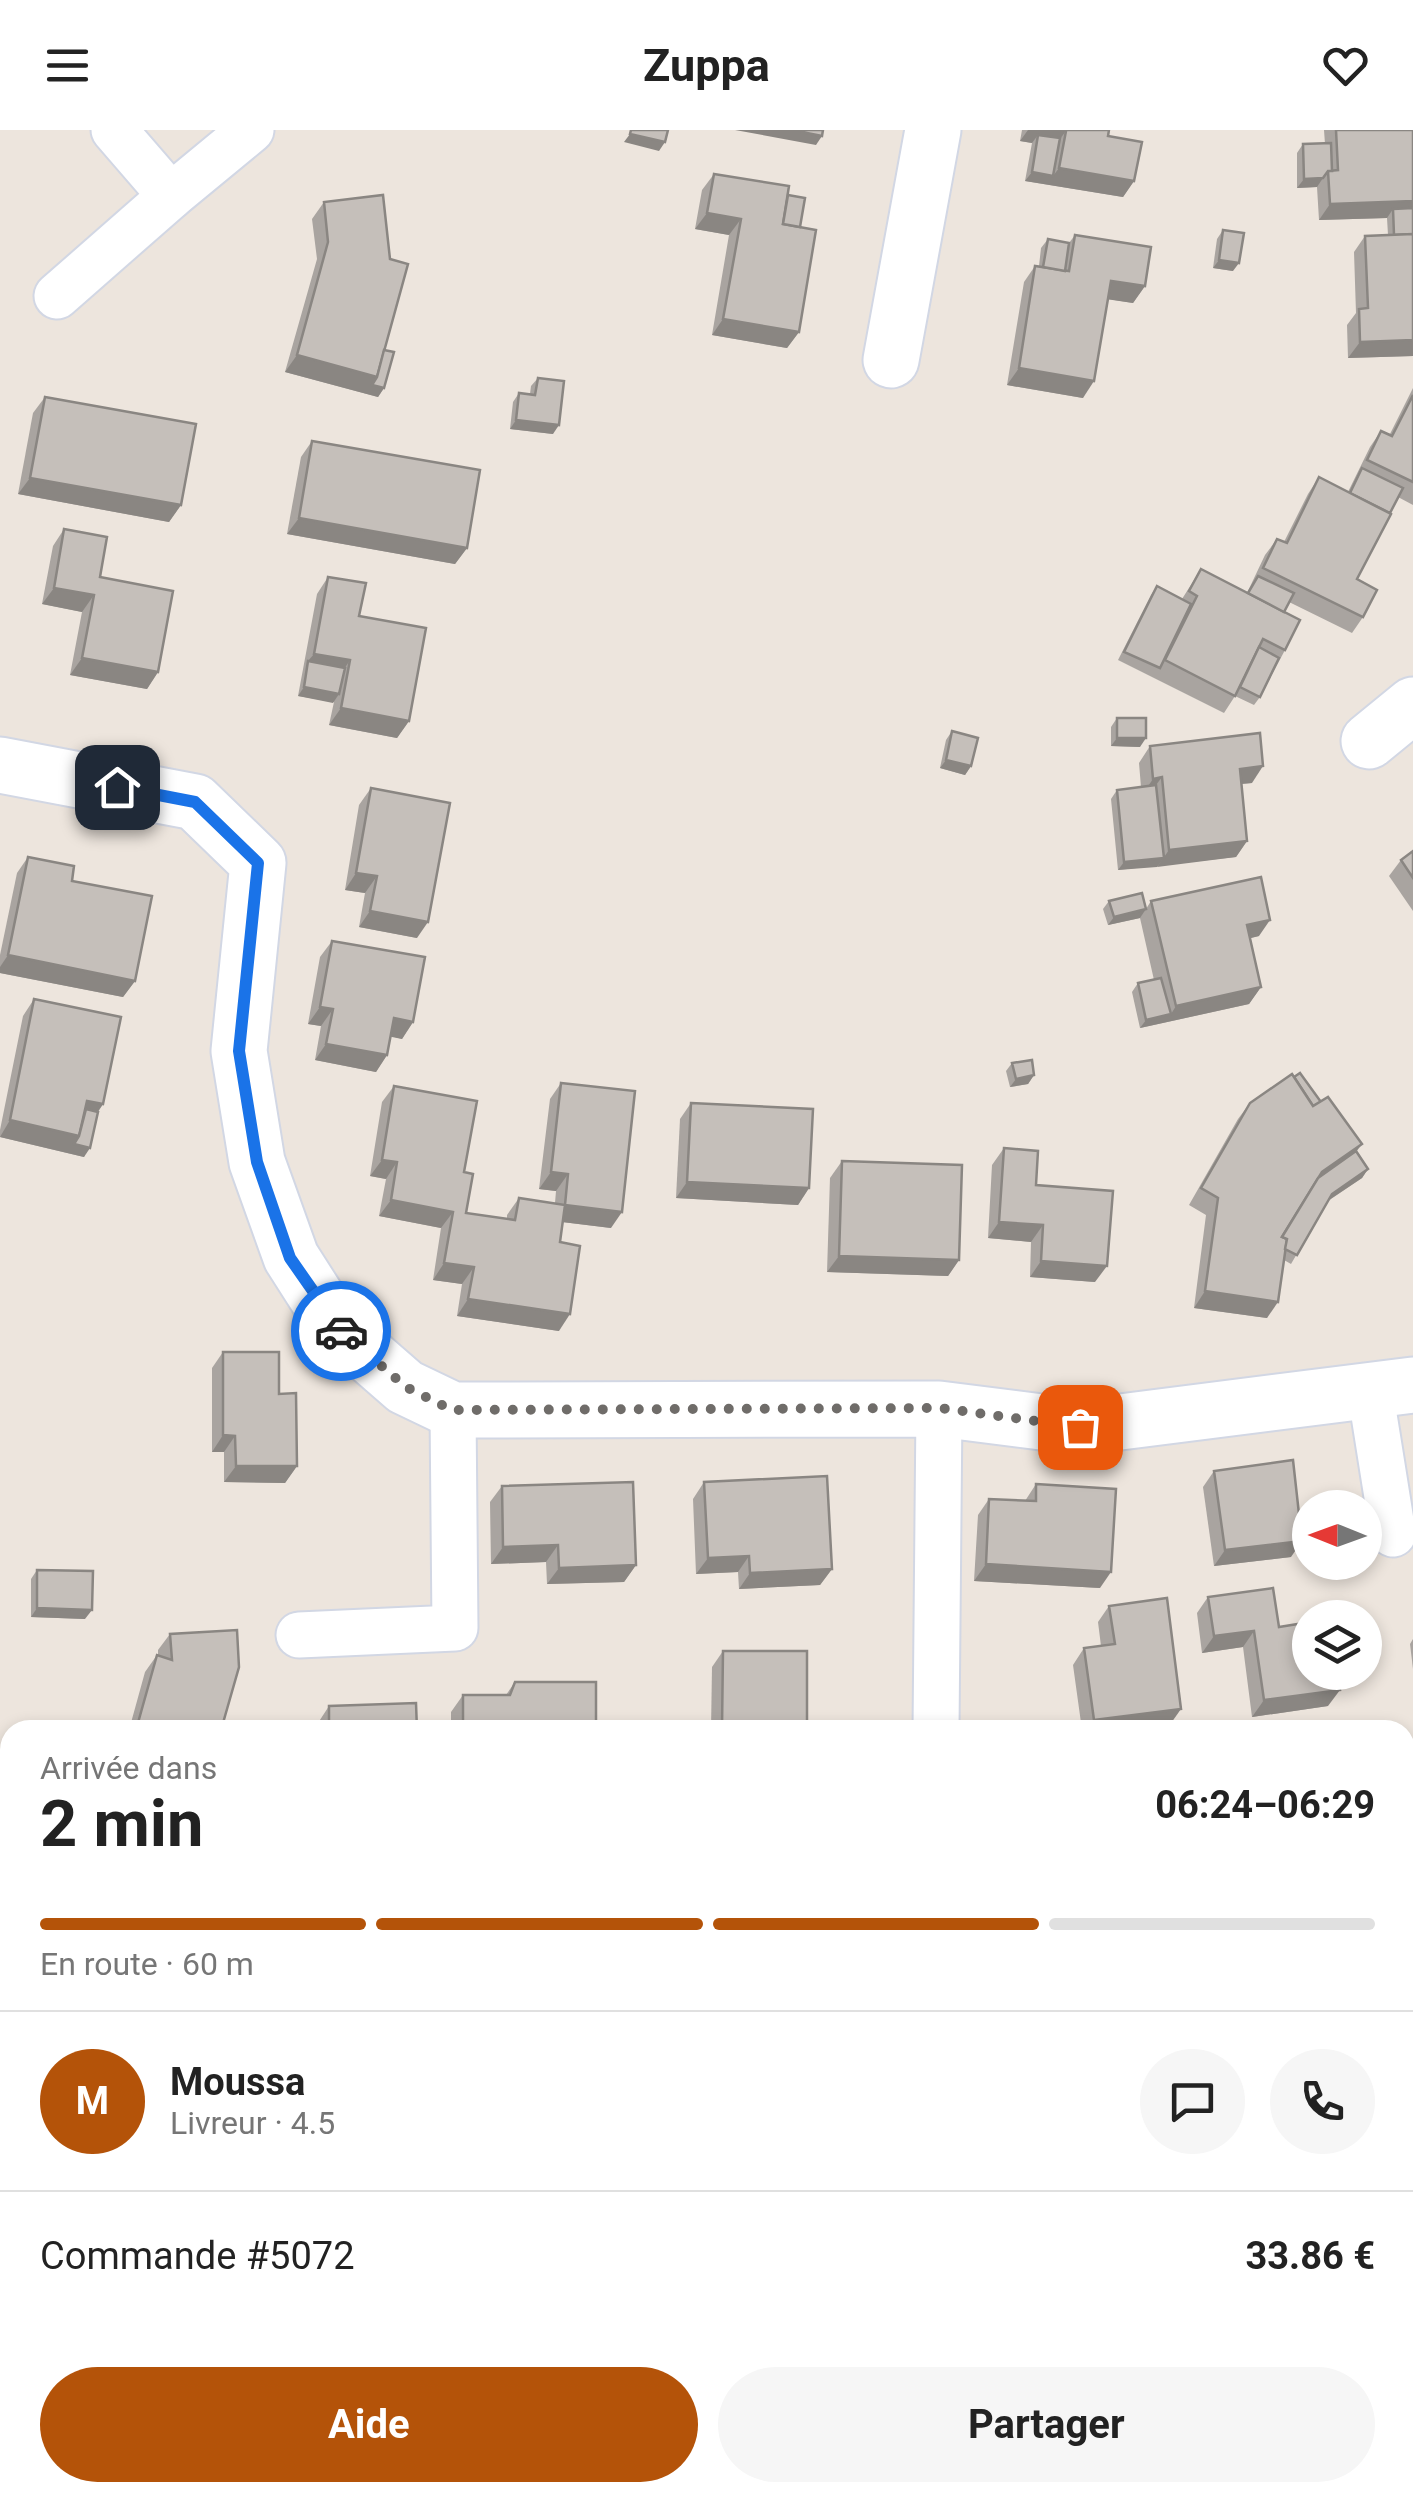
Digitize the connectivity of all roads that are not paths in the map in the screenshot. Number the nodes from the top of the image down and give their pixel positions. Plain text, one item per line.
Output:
1 (114, 130) edge
2 (250, 130) edge
3 (933, 130) edge
4 (171, 196) junction
5 (57, 296) dead end
6 (890, 360) dead end
7 (1413, 705) edge
8 (1370, 741) dead end
9 (0, 765) edge
10 (1392, 1388) edge
11 (940, 1408) junction
12 (452, 1410) junction
13 (1394, 1534) dead end
14 (298, 1635) dead end
15 (936, 1720) edge

1 - 4 lane
2 - 4 lane
3 - 6 street
4 - 5 lane
7 - 8 street
9 - 12 street
10 - 11 street
10 - 13 lane
11 - 12 street
11 - 15 lane
12 - 14 lane

